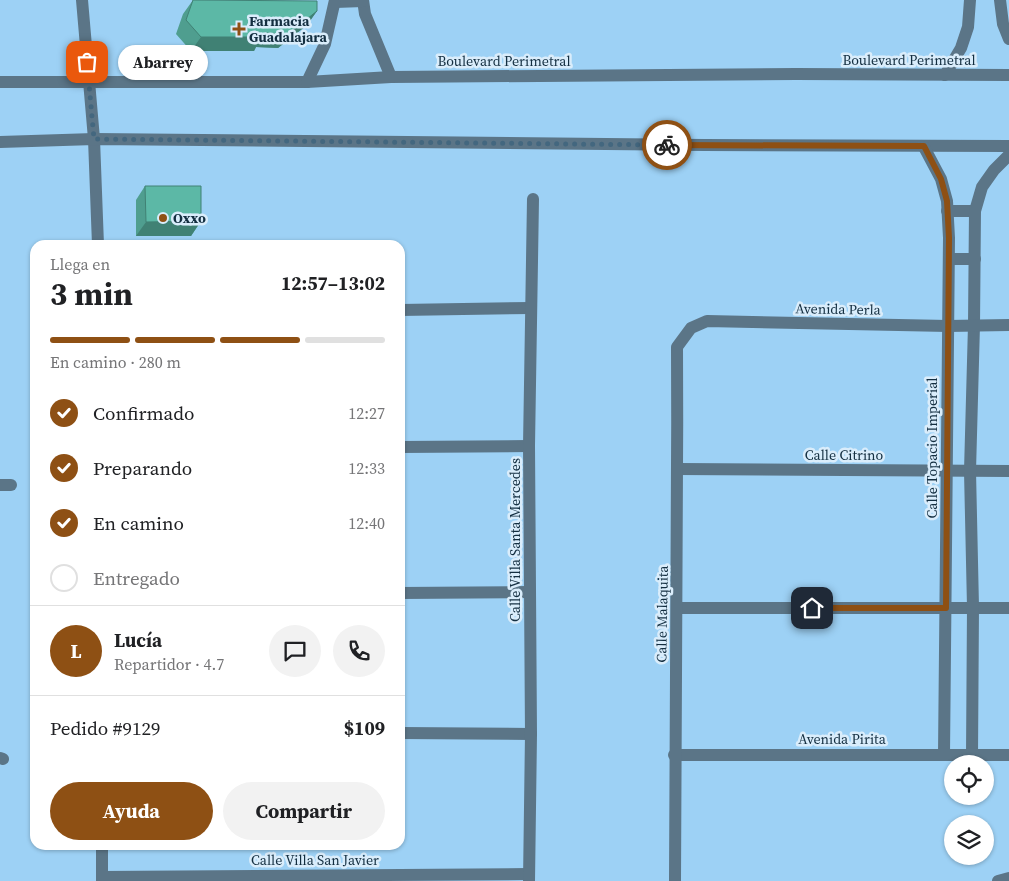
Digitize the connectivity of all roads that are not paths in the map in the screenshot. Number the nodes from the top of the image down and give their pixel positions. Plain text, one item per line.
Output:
1 (82, 0) edge
2 (364, 0) edge
3 (970, 0) edge
4 (1000, 0) edge
5 (335, 1) edge
6 (1009, 39) edge
7 (945, 75) junction
8 (1009, 75) edge
9 (391, 77) junction
10 (0, 82) edge
11 (89, 82) junction
12 (307, 82) junction
13 (94, 139) junction
14 (0, 142) edge
15 (924, 146) junction
16 (1009, 146) edge
17 (1009, 155) edge
18 (532, 199) dead end
19 (947, 211) junction
20 (975, 211) junction
21 (98, 240) edge
22 (949, 259) junction
23 (975, 259) junction
24 (531, 308) junction
25 (405, 310) edge
26 (974, 325) junction
27 (1009, 325) edge
28 (948, 326) junction
29 (677, 347) joint
30 (529, 446) junction
31 (405, 447) edge
32 (678, 469) junction
33 (947, 471) junction
34 (970, 471) junction
35 (1009, 471) edge
36 (530, 592) junction
37 (405, 593) edge
38 (677, 608) junction
39 (946, 608) junction
40 (972, 608) junction
41 (1009, 608) edge
42 (405, 733) edge
43 (531, 734) junction
44 (944, 754) junction
45 (972, 754) junction
46 (674, 755) junction
47 (1009, 755) edge
48 (102, 850) edge
49 (529, 878) edge
50 (1009, 878) edge
51 (102, 879) edge
52 (675, 881) edge
53 (998, 881) edge

1 - 11 street
2 - 5 street
2 - 9 street
3 - 7 street
4 - 6 street
5 - 12 street
7 - 8 street, Boulevard Perimetral
7 - 9 street, Boulevard Perimetral
9 - 12 street, Boulevard Perimetral
10 - 11 street, Boulevard Perimetral
11 - 12 street, Boulevard Perimetral
11 - 13 street
13 - 14 street
13 - 15 street
13 - 21 street
15 - 16 street
15 - 19 street, Calle Topacio Imperial
17 - 20 street
18 - 24 street, Calle Villa Santa Mercedes
19 - 20 street
19 - 22 street, Calle Topacio Imperial
20 - 23 street
22 - 23 street
22 - 28 street, Calle Topacio Imperial
23 - 26 street
24 - 25 street
24 - 30 street, Calle Villa Santa Mercedes
26 - 27 street, Avenida Perla
26 - 28 street, Avenida Perla
26 - 34 street
28 - 29 street, Avenida Perla
28 - 33 street, Calle Topacio Imperial
29 - 32 street, Calle Malaquita
30 - 31 street
30 - 36 street, Calle Villa Santa Mercedes
32 - 33 street, Calle Citrino
32 - 38 street, Calle Malaquita
33 - 34 street, Calle Citrino
33 - 39 street, Calle Topacio Imperial
34 - 35 street, Calle Citrino
34 - 40 street
36 - 37 street
36 - 43 street, Calle Villa Santa Mercedes
38 - 39 street
38 - 46 street, Calle Malaquita
39 - 40 street
39 - 44 street, Calle Topacio Imperial
40 - 41 street
40 - 45 street
42 - 43 street
43 - 49 street, Calle Villa Santa Mercedes
44 - 45 street, Avenida Pirita
44 - 46 street, Avenida Pirita
45 - 47 street, Avenida Pirita
46 - 52 street, Calle Malaquita
48 - 51 street
49 - 51 street, Calle Villa San Javier
50 - 53 street

